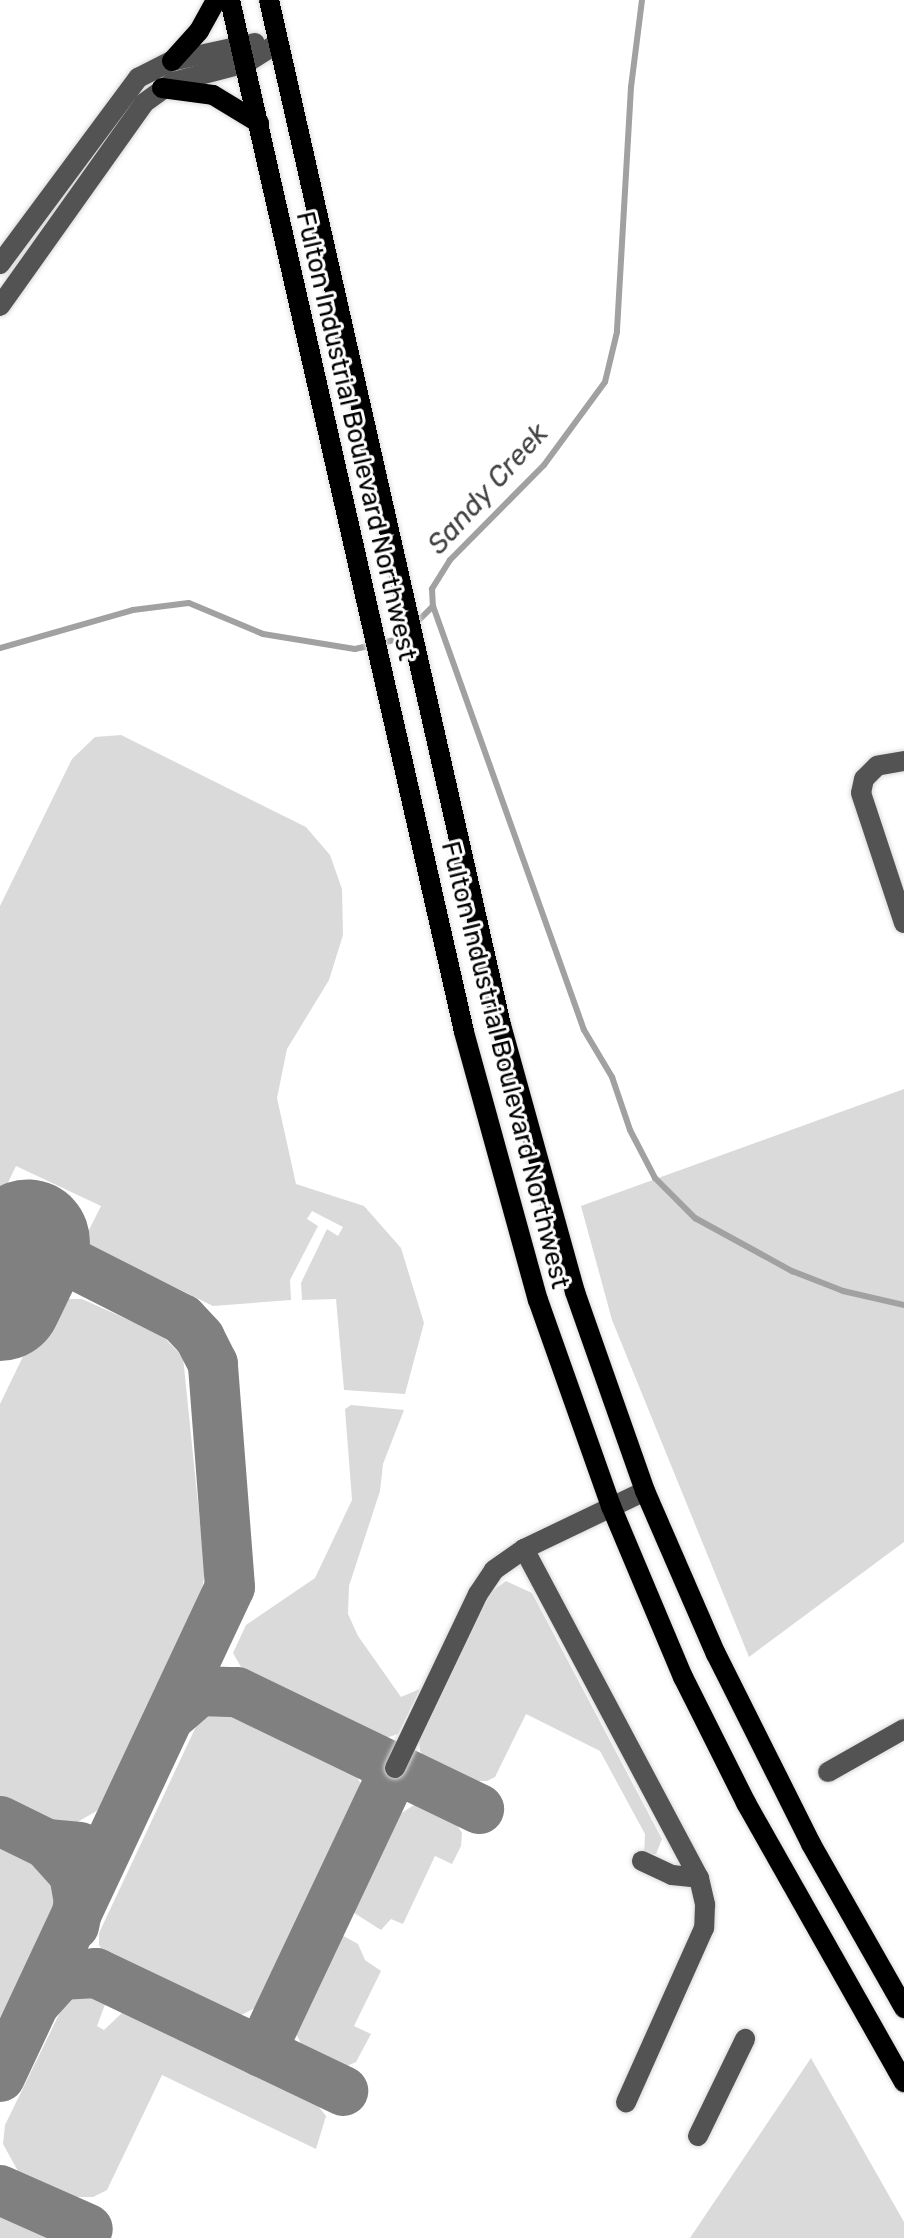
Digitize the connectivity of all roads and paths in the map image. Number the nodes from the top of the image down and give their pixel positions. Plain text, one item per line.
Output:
1 (216, 0) edge
2 (230, 0) edge
3 (269, 0) edge
4 (278, 43) junction
5 (243, 53) junction
6 (172, 61) junction
7 (162, 88) junction
8 (259, 123) junction
9 (0, 264) edge
10 (0, 306) edge
11 (904, 761) edge
12 (904, 923) edge
13 (645, 1491) junction
14 (611, 1506) junction
15 (524, 1549) junction
16 (904, 1729) edge
17 (395, 1768) dead end
18 (828, 1772) dead end
19 (642, 1861) dead end
20 (699, 1878) junction
21 (904, 2008) edge
22 (745, 2039) dead end
23 (904, 2082) edge
24 (626, 2102) dead end
25 (698, 2136) dead end

1 - 6 main road
2 - 5 main road, Fulton Industrial Boulevard Northwest
3 - 4 main road, Fulton Industrial Boulevard Northwest
4 - 5 street
4 - 13 main road, Fulton Industrial Boulevard Northwest
5 - 6 street
5 - 7 street
5 - 8 main road, Fulton Industrial Boulevard Northwest
6 - 9 street
7 - 8 main road
7 - 10 street
8 - 14 main road, Fulton Industrial Boulevard Northwest
11 - 12 street
13 - 14 street
13 - 21 main road, Fulton Industrial Boulevard Northwest
14 - 15 street
14 - 23 main road, Fulton Industrial Boulevard Northwest
15 - 17 street
15 - 20 street
16 - 18 street
19 - 20 street
20 - 24 street
22 - 25 street

